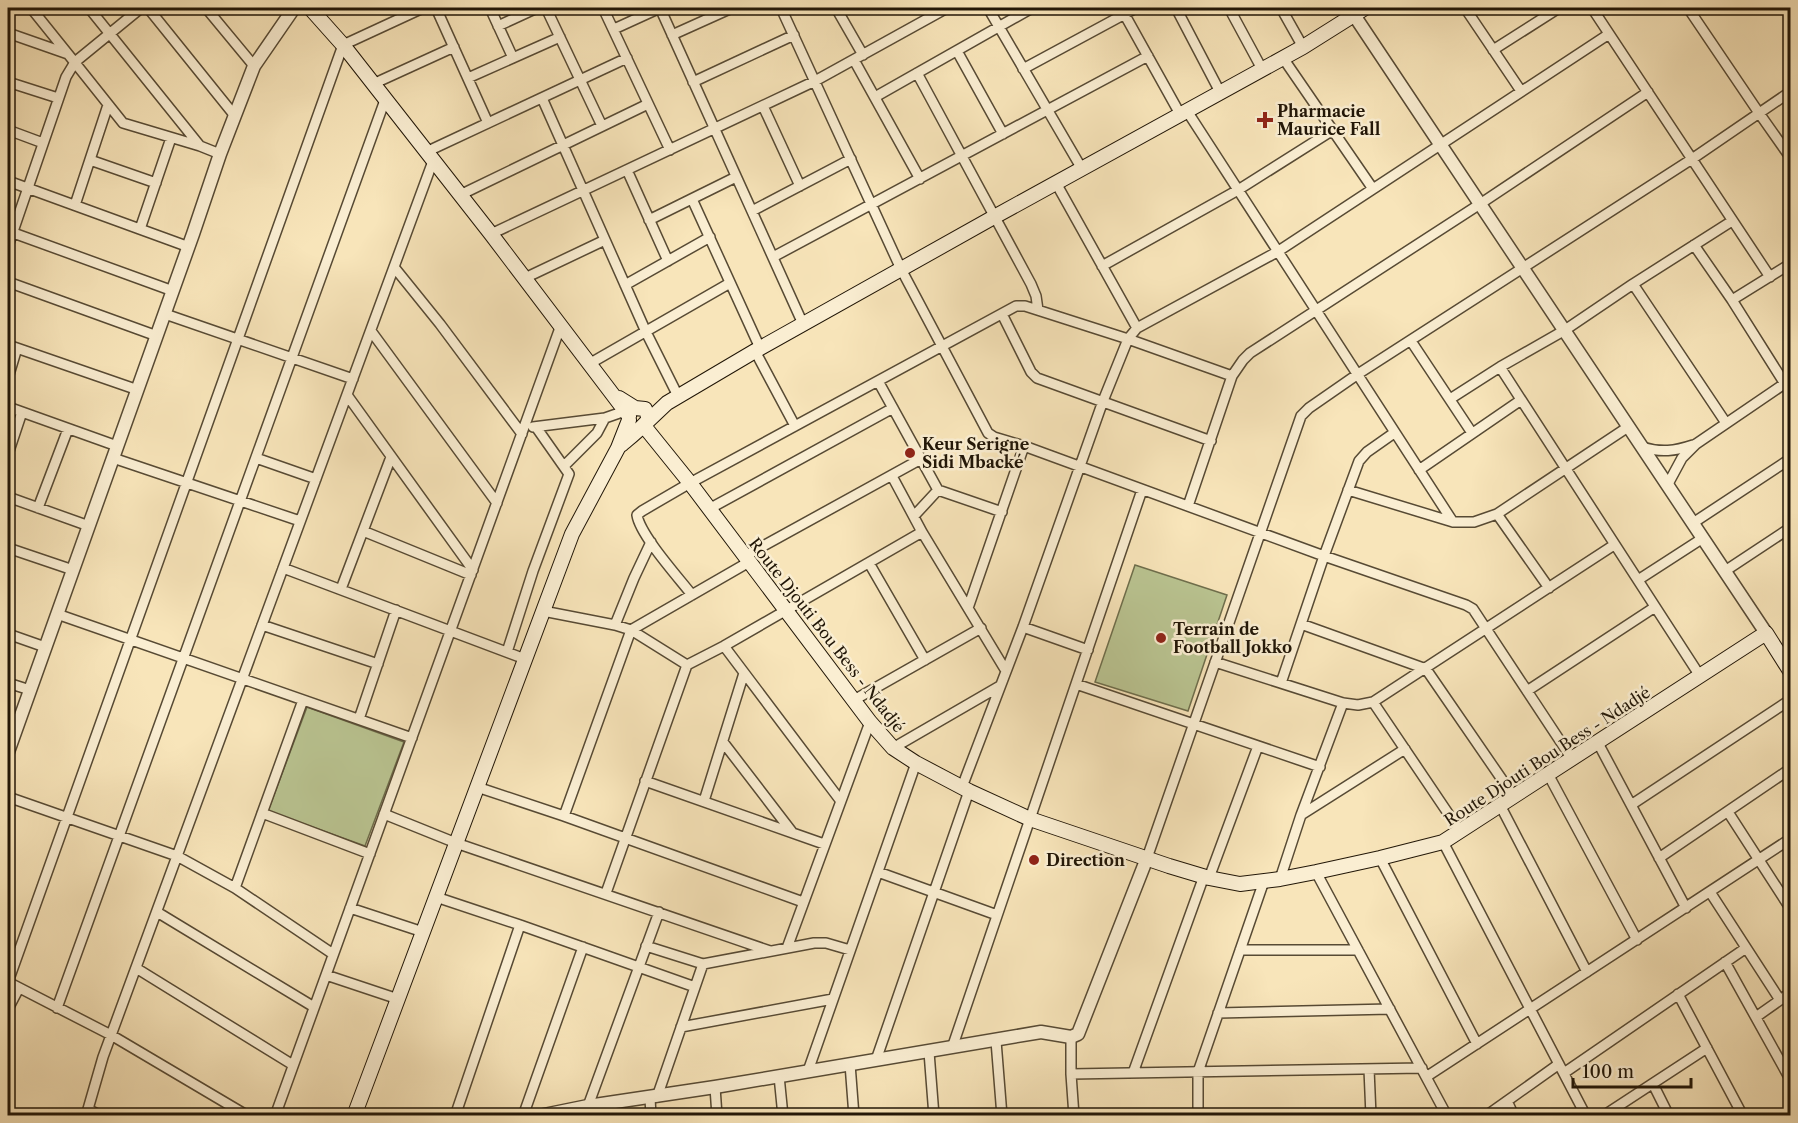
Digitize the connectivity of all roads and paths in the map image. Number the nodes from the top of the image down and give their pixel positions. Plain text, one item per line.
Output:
1 (31, 8) edge
2 (89, 8) edge
3 (141, 8) edge
4 (148, 8) edge
5 (206, 8) edge
6 (294, 8) edge
7 (310, 8) edge
8 (423, 8) edge
9 (436, 8) edge
10 (490, 8) edge
11 (537, 8) edge
12 (546, 8) edge
13 (603, 8) edge
14 (660, 8) edge
15 (732, 8) edge
16 (781, 8) edge
17 (849, 8) edge
18 (944, 8) edge
19 (988, 8) edge
20 (1032, 8) edge
21 (1136, 8) edge
22 (1176, 8) edge
23 (1229, 8) edge
24 (1281, 8) edge
25 (1465, 8) edge
26 (1559, 8) edge
27 (1592, 8) edge
28 (1688, 8) edge
29 (720, 10) edge
30 (838, 10) edge
31 (1123, 11) edge
32 (1360, 11) edge
33 (498, 26) junction
34 (999, 27) junction
35 (614, 29) junction
36 (8, 33) edge
37 (109, 33) junction
38 (1609, 34) junction
39 (672, 35) junction
40 (794, 35) junction
41 (560, 37) junction
42 (343, 45) junction
43 (454, 47) junction
44 (1303, 47) junction
45 (1493, 50) junction
46 (957, 51) junction
47 (1148, 56) junction
48 (72, 58) junction
49 (513, 58) junction
50 (627, 58) junction
51 (859, 58) junction
52 (1283, 58) junction
53 (254, 66) junction
54 (1023, 69) junction
55 (1262, 69) junction
56 (917, 73) junction
57 (468, 78) junction
58 (580, 80) junction
59 (815, 81) junction
60 (8, 82) edge
61 (693, 82) junction
62 (373, 84) junction
63 (1521, 91) junction
64 (1220, 92) junction
65 (1648, 92) junction
66 (1791, 92) edge
67 (874, 96) junction
68 (58, 98) junction
69 (542, 98) junction
70 (385, 100) junction
71 (648, 104) junction
72 (108, 105) junction
73 (763, 106) junction
74 (1047, 110) junction
75 (1183, 112) junction
76 (1759, 113) junction
77 (236, 116) junction
78 (488, 123) junction
79 (602, 126) junction
80 (714, 129) junction
81 (8, 130) edge
82 (1333, 130) junction
83 (1003, 134) junction
84 (171, 138) junction
85 (43, 143) junction
86 (1440, 144) junction
87 (563, 145) junction
88 (200, 146) junction
89 (670, 150) junction
90 (220, 154) junction
91 (961, 156) junction
92 (429, 157) junction
93 (1791, 157) edge
94 (850, 159) junction
95 (1692, 159) junction
96 (90, 160) junction
97 (1082, 169) junction
98 (627, 170) junction
99 (736, 177) junction
100 (920, 178) junction
101 (8, 181) edge
102 (156, 183) junction
103 (1056, 183) junction
104 (800, 186) junction
105 (27, 188) junction
106 (1373, 189) junction
107 (1238, 190) junction
108 (583, 191) junction
109 (460, 195) junction
110 (692, 199) junction
111 (871, 204) junction
112 (1480, 204) junction
113 (75, 205) junction
114 (752, 211) junction
115 (994, 217) junction
116 (649, 220) junction
117 (1732, 221) junction
118 (140, 229) junction
119 (10, 232) edge
120 (491, 234) junction
121 (710, 237) junction
122 (605, 240) junction
123 (1694, 245) junction
124 (8, 246) edge
125 (189, 247) junction
126 (1277, 252) junction
127 (773, 257) junction
128 (668, 261) junction
129 (1791, 264) edge
130 (1102, 266) junction
131 (394, 267) junction
132 (1523, 268) junction
133 (901, 269) junction
134 (1770, 277) junction
135 (525, 278) junction
136 (8, 282) edge
137 (730, 283) junction
138 (1633, 284) junction
139 (625, 285) junction
140 (173, 291) junction
141 (1732, 300) junction
142 (1038, 310) junction
143 (1315, 311) junction
144 (165, 314) junction
145 (1002, 314) junction
146 (803, 324) junction
147 (561, 325) junction
148 (1137, 328) junction
149 (371, 330) junction
150 (1565, 330) junction
151 (646, 332) junction
152 (157, 336) junction
153 (238, 339) junction
154 (1128, 339) junction
155 (1411, 341) junction
156 (8, 345) edge
157 (941, 347) junction
158 (17, 348) junction
159 (758, 350) junction
160 (292, 358) junction
161 (589, 364) junction
162 (1500, 367) junction
163 (1358, 374) junction
164 (1232, 376) junction
165 (8, 378) edge
166 (353, 379) junction
167 (878, 381) junction
168 (1788, 382) edge
169 (138, 390) junction
170 (347, 395) junction
171 (1450, 399) junction
172 (672, 400) junction
173 (1521, 400) junction
174 (1103, 401) junction
175 (8, 407) edge
176 (893, 408) junction
177 (22, 412) junction
178 (637, 417) junction
179 (605, 418) junction
180 (1726, 423) junction
181 (795, 426) junction
182 (536, 427) junction
183 (1628, 427) junction
184 (68, 429) junction
185 (523, 431) junction
186 (1394, 433) junction
187 (1472, 433) junction
188 (1211, 441) junction
189 (1696, 444) junction
190 (1024, 447) junction
191 (1642, 447) junction
192 (8, 448) edge
193 (115, 452) junction
194 (392, 457) junction
195 (256, 459) junction
196 (921, 459) junction
197 (1791, 459) edge
198 (564, 466) junction
199 (1080, 467) junction
200 (1566, 468) junction
201 (1419, 470) junction
202 (892, 476) junction
203 (316, 478) junction
204 (690, 483) junction
205 (186, 484) junction
206 (1668, 484) junction
207 (938, 490) junction
208 (1142, 490) junction
209 (1348, 490) junction
210 (8, 497) edge
211 (240, 502) junction
212 (497, 503) junction
213 (1188, 506) junction
214 (38, 508) junction
215 (710, 509) junction
216 (1002, 512) junction
217 (1497, 514) junction
218 (914, 516) junction
219 (300, 521) junction
220 (1453, 522) junction
221 (1693, 523) junction
222 (89, 526) junction
223 (1791, 528) edge
224 (363, 531) junction
225 (922, 532) junction
226 (1260, 533) junction
227 (1703, 538) junction
228 (651, 542) junction
229 (1614, 545) junction
230 (8, 548) edge
231 (1324, 556) junction
232 (747, 559) junction
233 (869, 563) junction
234 (283, 568) junction
235 (73, 570) junction
236 (1725, 571) junction
237 (472, 572) junction
238 (1638, 580) junction
239 (1548, 588) junction
240 (341, 589) junction
241 (692, 595) junction
242 (1655, 606) junction
243 (968, 608) junction
244 (396, 610) junction
245 (786, 610) junction
246 (543, 611) junction
247 (57, 614) junction
248 (1301, 624) junction
249 (262, 625) junction
250 (615, 625) junction
251 (1023, 627) junction
252 (981, 628) junction
253 (1486, 629) junction
254 (631, 630) junction
255 (451, 631) junction
256 (1766, 633) junction
257 (8, 634) edge
258 (130, 639) junction
259 (724, 646) junction
260 (45, 648) junction
261 (1088, 650) junction
262 (507, 652) junction
263 (184, 658) junction
264 (525, 659) junction
265 (925, 660) junction
266 (1215, 662) junction
267 (378, 664) junction
268 (687, 665) junction
269 (1426, 669) junction
270 (1006, 671) junction
271 (1791, 671) edge
272 (744, 673) junction
273 (1700, 676) junction
274 (243, 678) junction
275 (8, 683) edge
276 (1281, 683) junction
277 (1076, 684) junction
278 (1000, 686) junction
279 (30, 690) junction
280 (1527, 691) junction
281 (303, 699) junction
282 (854, 700) junction
283 (1791, 700) edge
284 (1373, 702) junction
285 (1343, 703) junction
286 (359, 719) junction
287 (870, 722) junction
288 (1193, 723) junction
289 (412, 738) junction
290 (723, 742) junction
291 (1598, 743) junction
292 (1258, 746) junction
293 (893, 748) junction
294 (1405, 748) junction
295 (8, 752) edge
296 (1572, 759) junction
297 (916, 763) junction
298 (1320, 767) junction
299 (1791, 769) edge
300 (1548, 774) junction
301 (645, 781) junction
302 (477, 787) junction
303 (965, 789) junction
304 (1514, 796) junction
305 (8, 797) edge
306 (840, 800) junction
307 (704, 801) junction
308 (1500, 805) junction
309 (1631, 805) junction
310 (1728, 812) junction
311 (262, 813) junction
312 (384, 814) junction
313 (1301, 815) junction
314 (564, 816) junction
315 (66, 818) junction
316 (1030, 819) junction
317 (1460, 831) junction
318 (792, 832) junction
319 (119, 837) junction
320 (625, 838) junction
321 (1791, 839) edge
322 (1443, 842) junction
323 (456, 843) junction
324 (824, 844) junction
325 (370, 854) junction
326 (177, 856) junction
327 (1147, 858) junction
328 (1380, 858) junction
329 (1659, 858) junction
330 (1759, 860) junction
331 (878, 872) junction
332 (1317, 872) junction
333 (1206, 877) junction
334 (1280, 879) junction
335 (1264, 881) junction
336 (235, 888) junction
337 (933, 892) junction
338 (1710, 892) junction
339 (606, 893) junction
340 (436, 897) junction
341 (803, 902) junction
342 (350, 908) junction
343 (1686, 908) junction
344 (1791, 908) edge
345 (157, 912) junction
346 (659, 912) junction
347 (997, 915) junction
348 (520, 925) junction
349 (423, 932) junction
350 (1637, 940) junction
351 (646, 946) junction
352 (583, 947) junction
353 (787, 948) junction
354 (1746, 948) junction
355 (850, 950) junction
356 (1240, 950) junction
357 (1358, 950) junction
358 (770, 951) junction
359 (333, 954) junction
360 (1725, 962) junction
361 (703, 964) junction
362 (639, 967) junction
363 (136, 968) junction
364 (1587, 972) junction
365 (326, 975) junction
366 (8, 982) edge
367 (695, 987) junction
368 (19, 988) junction
369 (1791, 993) edge
370 (1678, 994) junction
371 (398, 999) junction
372 (833, 999) junction
373 (1780, 1000) junction
374 (314, 1007) junction
375 (57, 1008) junction
376 (1390, 1008) junction
377 (8, 1009) edge
378 (1530, 1009) junction
379 (1218, 1013) junction
380 (1756, 1017) junction
381 (681, 1027) junction
382 (111, 1035) junction
383 (1071, 1037) junction
384 (996, 1041) junction
385 (1477, 1044) junction
386 (952, 1048) junction
387 (1707, 1048) junction
388 (928, 1052) junction
389 (876, 1060) junction
390 (850, 1064) junction
391 (293, 1065) junction
392 (1788, 1067) edge
393 (1562, 1068) junction
394 (1370, 1069) junction
395 (808, 1071) junction
396 (1198, 1072) junction
397 (1132, 1073) junction
398 (1424, 1073) junction
399 (1071, 1074) junction
400 (779, 1076) junction
401 (1791, 1079) edge
402 (1653, 1084) junction
403 (715, 1087) junction
404 (653, 1097) junction
405 (1507, 1101) junction
406 (588, 1111) edge
407 (87, 1112) edge
408 (101, 1116) edge
409 (248, 1116) edge
410 (275, 1116) edge
411 (354, 1116) edge
412 (455, 1116) edge
413 (523, 1116) edge
414 (538, 1116) edge
415 (651, 1116) edge
416 (717, 1116) edge
417 (783, 1116) edge
418 (854, 1116) edge
419 (934, 1116) edge
420 (1002, 1116) edge
421 (1074, 1116) edge
422 (1198, 1116) edge
423 (1371, 1116) edge
424 (1447, 1116) edge
425 (1486, 1116) edge
426 (1514, 1116) edge
427 (1586, 1116) edge
428 (1604, 1116) edge
429 (1670, 1116) edge
430 (1743, 1116) edge

1 - 48 street
2 - 37 street
3 - 37 street
4 - 77 street
5 - 53 street
6 - 53 street
7 - 42 main road, Route Djouti Bou Bess - Ndadjé
8 - 42 street
9 - 43 street
10 - 33 street
11 - 33 street
12 - 41 street
13 - 35 street
14 - 35 street
14 - 39 street
15 - 29 street
16 - 40 street
17 - 30 street
18 - 51 street
19 - 34 street
20 - 34 street
21 - 31 street
22 - 64 street
23 - 55 street
24 - 44 street
25 - 45 street
26 - 45 street
27 - 38 street
28 - 76 street
29 - 39 street
30 - 51 street
31 - 47 street
31 - 54 street
32 - 44 main road
32 - 86 street
33 - 49 street
34 - 46 street
34 - 54 street
35 - 50 street
36 - 48 street
37 - 48 street
37 - 88 street
38 - 63 street
38 - 65 street
39 - 61 street
40 - 59 street
40 - 61 street
41 - 49 street
41 - 58 street
42 - 62 main road, Route Djouti Bou Bess - Ndadjé
42 - 153 street
43 - 57 street
43 - 62 street
44 - 52 main road
45 - 63 street
46 - 56 street
46 - 83 street
47 - 74 street
47 - 75 street
48 - 68 street
48 - 72 street
49 - 57 street
50 - 58 street
50 - 71 street
51 - 59 street
51 - 67 street
52 - 55 main road
52 - 82 street
53 - 77 street
54 - 74 street
55 - 64 main road
56 - 67 street
56 - 91 street
57 - 78 street
58 - 69 street
58 - 79 street
59 - 73 street
59 - 94 street
60 - 68 street
61 - 80 street
62 - 70 main road, Route Djouti Bou Bess - Ndadjé
63 - 86 street
64 - 75 main road
65 - 95 street
65 - 112 street
66 - 76 street
67 - 100 street
68 - 85 street
69 - 78 street
69 - 87 street
70 - 92 main road, Route Djouti Bou Bess - Ndadjé
70 - 160 street
71 - 79 street
71 - 89 street
72 - 84 street
72 - 96 street
73 - 80 street
73 - 104 street
74 - 83 street
74 - 97 street
75 - 97 main road
75 - 107 street
76 - 93 street
76 - 95 street
77 - 90 street
78 - 92 street
79 - 87 street
80 - 89 street
80 - 99 street
81 - 85 street
82 - 106 street
82 - 107 street
83 - 91 street
84 - 88 street
84 - 102 street
85 - 105 street
86 - 106 street
86 - 112 street
87 - 108 street
87 - 109 street
88 - 90 street
89 - 98 street
90 - 125 street
91 - 100 street
91 - 115 street
92 - 109 main road, Route Djouti Bou Bess - Ndadjé
92 - 131 street
94 - 104 street
94 - 111 street
95 - 117 street
95 - 132 street
96 - 102 street
96 - 113 street
97 - 103 main road
98 - 108 street
98 - 116 street
99 - 110 street
99 - 114 street
100 - 111 street
101 - 105 street
102 - 118 street
103 - 115 main road
103 - 130 street
104 - 114 street
105 - 113 street
105 - 119 street
106 - 126 street
107 - 126 street
107 - 130 street
108 - 120 street
108 - 122 street
109 - 120 main road, Route Djouti Bou Bess - Ndadjé
110 - 116 street
110 - 121 street
111 - 127 street
111 - 133 street
112 - 132 street
112 - 143 street
113 - 118 street
114 - 127 street
115 - 133 main road
115 - 142 street
116 - 128 street
117 - 123 street
117 - 134 street
118 - 125 street
119 - 124 street
119 - 140 street
120 - 135 main road, Route Djouti Bou Bess - Ndadjé
121 - 128 street
121 - 137 street
122 - 135 street
122 - 139 street
123 - 138 street
123 - 141 street
125 - 140 street
126 - 143 street
126 - 148 street
127 - 146 street
128 - 139 street
129 - 134 street
130 - 148 street
131 - 149 street
131 - 185 street
132 - 150 street
132 - 155 street
133 - 146 main road
133 - 157 street
134 - 141 street
135 - 147 main road, Route Djouti Bou Bess - Ndadjé
136 - 152 street
137 - 151 street
137 - 159 street
138 - 150 street
138 - 180 street
139 - 151 street
140 - 144 street
141 - 168 street
142 - 145 street
142 - 154 street
143 - 163 street
143 - 164 street
144 - 152 street
144 - 153 street
145 - 157 street
145 - 174 street
146 - 159 main road
147 - 161 main road, Route Djouti Bou Bess - Ndadjé
147 - 185 street
148 - 154 street
149 - 166 street
149 - 212 street
150 - 162 street
150 - 183 street
151 - 161 street
151 - 172 street
152 - 169 street
153 - 160 street
153 - 205 street
154 - 164 street
154 - 174 street
155 - 163 street
155 - 171 street
156 - 158 street
157 - 167 street
157 - 190 street
158 - 165 street
158 - 169 street
159 - 172 main road
159 - 181 street
160 - 166 street
160 - 195 street
161 - 178 main road, Route Djouti Bou Bess - Ndadjé
162 - 171 street
162 - 173 street
163 - 186 street
163 - 226 street
164 - 188 street
166 - 170 street
167 - 176 street
167 - 181 street
168 - 180 street
169 - 193 street
170 - 194 street
170 - 203 street
171 - 187 street
172 - 178 main road
173 - 187 street
173 - 200 street
174 - 188 street
174 - 199 street
175 - 177 street
176 - 196 street
176 - 215 street
177 - 184 street
177 - 192 street
178 - 179 street
178 - 204 main road, Route Djouti Bou Bess - Ndadjé
178 - 246 main road
179 - 182 street
179 - 198 street
180 - 189 street
181 - 204 street
182 - 185 street
182 - 198 street
183 - 191 street
183 - 200 street
184 - 193 street
184 - 214 street
185 - 212 street
186 - 201 street
186 - 209 street
187 - 201 street
188 - 213 street
189 - 191 street
189 - 206 street
190 - 199 street
190 - 216 street
191 - 206 street
193 - 205 street
193 - 222 street
194 - 224 street
194 - 237 street
195 - 203 street
195 - 211 street
196 - 202 street
196 - 207 street
197 - 221 street
198 - 262 street
199 - 208 street
199 - 251 street
200 - 217 street
200 - 229 street
201 - 220 street
202 - 218 street
202 - 232 street
203 - 219 street
204 - 215 main road, Route Djouti Bou Bess - Ndadjé
204 - 228 street
205 - 211 street
205 - 258 street
206 - 221 street
207 - 216 street
207 - 218 street
208 - 213 street
208 - 261 street
209 - 220 street
209 - 231 street
210 - 214 street
211 - 219 street
211 - 263 street
212 - 237 street
213 - 226 street
214 - 222 street
215 - 232 main road, Route Djouti Bou Bess - Ndadjé
216 - 243 street
217 - 220 street
217 - 239 street
218 - 225 street
219 - 234 street
221 - 227 street
222 - 235 street
223 - 236 street
224 - 237 street
224 - 240 street
225 - 233 street
225 - 243 street
226 - 231 street
226 - 266 street
227 - 236 street
227 - 238 street
228 - 241 street
228 - 250 street
229 - 238 street
229 - 239 street
230 - 235 street
231 - 248 street
231 - 253 street
232 - 241 street
232 - 245 main road, Route Djouti Bou Bess - Ndadjé
233 - 245 street
233 - 265 street
234 - 240 street
234 - 249 street
235 - 247 street
236 - 256 street
237 - 255 street
238 - 242 street
239 - 253 street
240 - 244 street
241 - 254 street
242 - 273 street
242 - 280 street
243 - 252 street
244 - 255 street
244 - 267 street
245 - 259 street
245 - 282 main road, Route Djouti Bou Bess - Ndadjé
246 - 250 street
246 - 264 main road
247 - 258 street
247 - 260 street
248 - 269 street
248 - 276 street
249 - 267 street
249 - 274 street
250 - 254 street
251 - 261 street
251 - 270 street
252 - 265 street
252 - 270 street
253 - 269 street
253 - 280 street
254 - 268 street
254 - 314 street
255 - 262 street
255 - 289 street
256 - 271 main road
256 - 273 main road, Route Djouti Bou Bess - Ndadjé
257 - 260 street
258 - 263 street
258 - 315 street
259 - 268 street
259 - 272 street
260 - 279 street
261 - 277 street
262 - 264 street
263 - 274 street
263 - 319 street
264 - 302 main road
265 - 282 street
266 - 276 street
266 - 288 street
267 - 286 street
268 - 301 street
269 - 284 street
269 - 304 street
270 - 278 street
272 - 290 street
272 - 306 street
273 - 291 main road, Route Djouti Bou Bess - Ndadjé
274 - 281 street
274 - 326 street
275 - 279 street
276 - 285 street
277 - 288 street
277 - 316 street
278 - 293 street
278 - 303 street
279 - 295 street
280 - 296 street
281 - 286 street
281 - 311 street
282 - 287 main road, Route Djouti Bou Bess - Ndadjé
283 - 309 street
284 - 285 street
284 - 294 street
285 - 298 street
286 - 289 street
287 - 293 main road, Route Djouti Bou Bess - Ndadjé
287 - 306 street
288 - 292 street
288 - 327 street
289 - 312 street
290 - 307 street
290 - 318 street
291 - 296 main road, Route Djouti Bou Bess - Ndadjé
291 - 309 street
292 - 298 street
292 - 333 street
293 - 297 main road, Route Djouti Bou Bess - Ndadjé
294 - 313 street
294 - 317 street
296 - 300 main road, Route Djouti Bou Bess - Ndadjé
297 - 303 main road, Route Djouti Bou Bess - Ndadjé
297 - 331 street
298 - 313 street
299 - 310 street
300 - 304 main road, Route Djouti Bou Bess - Ndadjé
300 - 350 street
301 - 307 street
301 - 320 street
302 - 314 street
302 - 323 main road
303 - 316 main road, Route Djouti Bou Bess - Ndadjé
303 - 337 street
304 - 308 main road, Route Djouti Bou Bess - Ndadjé
305 - 315 street
306 - 324 street
307 - 318 street
308 - 317 main road, Route Djouti Bou Bess - Ndadjé
308 - 364 street
309 - 329 street
310 - 329 street
310 - 330 street
311 - 325 street
311 - 336 street
312 - 323 street
312 - 325 street
313 - 334 street
314 - 320 street
315 - 319 street
315 - 366 street
316 - 327 main road, Route Djouti Bou Bess - Ndadjé
316 - 347 street
317 - 322 main road, Route Djouti Bou Bess - Ndadjé
318 - 324 street
319 - 326 street
319 - 375 street
320 - 339 street
320 - 341 street
321 - 330 street
322 - 328 main road, Route Djouti Bou Bess - Ndadjé
322 - 378 street
323 - 339 street
323 - 340 main road
324 - 341 street
325 - 342 street
326 - 336 street
326 - 345 street
327 - 333 main road, Route Djouti Bou Bess - Ndadjé
327 - 383 street
328 - 332 main road, Route Djouti Bou Bess - Ndadjé
328 - 385 street
329 - 343 street
330 - 338 street
330 - 344 street
331 - 337 street
331 - 355 street
332 - 334 main road, Route Djouti Bou Bess - Ndadjé
332 - 357 street
333 - 335 main road, Route Djouti Bou Bess - Ndadjé
333 - 397 street
334 - 335 main road, Route Djouti Bou Bess - Ndadjé
335 - 356 street
336 - 359 street
337 - 347 street
337 - 389 street
338 - 343 street
338 - 354 street
339 - 346 street
340 - 348 street
340 - 349 main road
341 - 353 street
342 - 349 street
342 - 359 street
343 - 350 street
345 - 363 street
345 - 374 street
346 - 351 street
346 - 358 street
347 - 386 street
348 - 352 street
348 - 412 street
349 - 371 main road
350 - 364 street
351 - 361 street
351 - 362 street
352 - 362 street
352 - 413 street
353 - 355 street
353 - 358 street
354 - 360 street
354 - 373 street
355 - 372 street
356 - 357 street
356 - 379 street
357 - 376 street
358 - 361 street
359 - 365 street
360 - 370 street
360 - 380 street
361 - 367 street
362 - 367 street
362 - 406 street
363 - 382 street
363 - 391 street
364 - 378 street
365 - 371 street
365 - 374 street
366 - 368 street
367 - 381 street
368 - 375 street
368 - 377 street
369 - 373 street
370 - 387 street
370 - 393 street
371 - 411 main road
372 - 381 street
372 - 395 street
373 - 380 street
374 - 391 street
375 - 382 street
376 - 379 street
376 - 398 street
378 - 385 street
378 - 393 street
379 - 396 street
380 - 392 street
381 - 404 street
382 - 407 street
382 - 409 street
383 - 384 street
383 - 399 street
384 - 386 street
384 - 420 street
385 - 398 street
386 - 388 street
387 - 402 street
387 - 430 street
388 - 389 street
388 - 419 street
389 - 390 street
390 - 395 street
390 - 418 street
391 - 410 street
392 - 401 street
393 - 405 street
393 - 427 street
394 - 396 street
394 - 398 street
394 - 423 street
395 - 400 street
396 - 397 street
396 - 422 street
397 - 399 street
398 - 424 street
399 - 421 street
400 - 403 street
400 - 417 street
402 - 428 street
402 - 429 street
403 - 404 street
403 - 416 street
404 - 406 street
404 - 415 street
405 - 425 street
405 - 426 street
406 - 414 street
407 - 408 street

